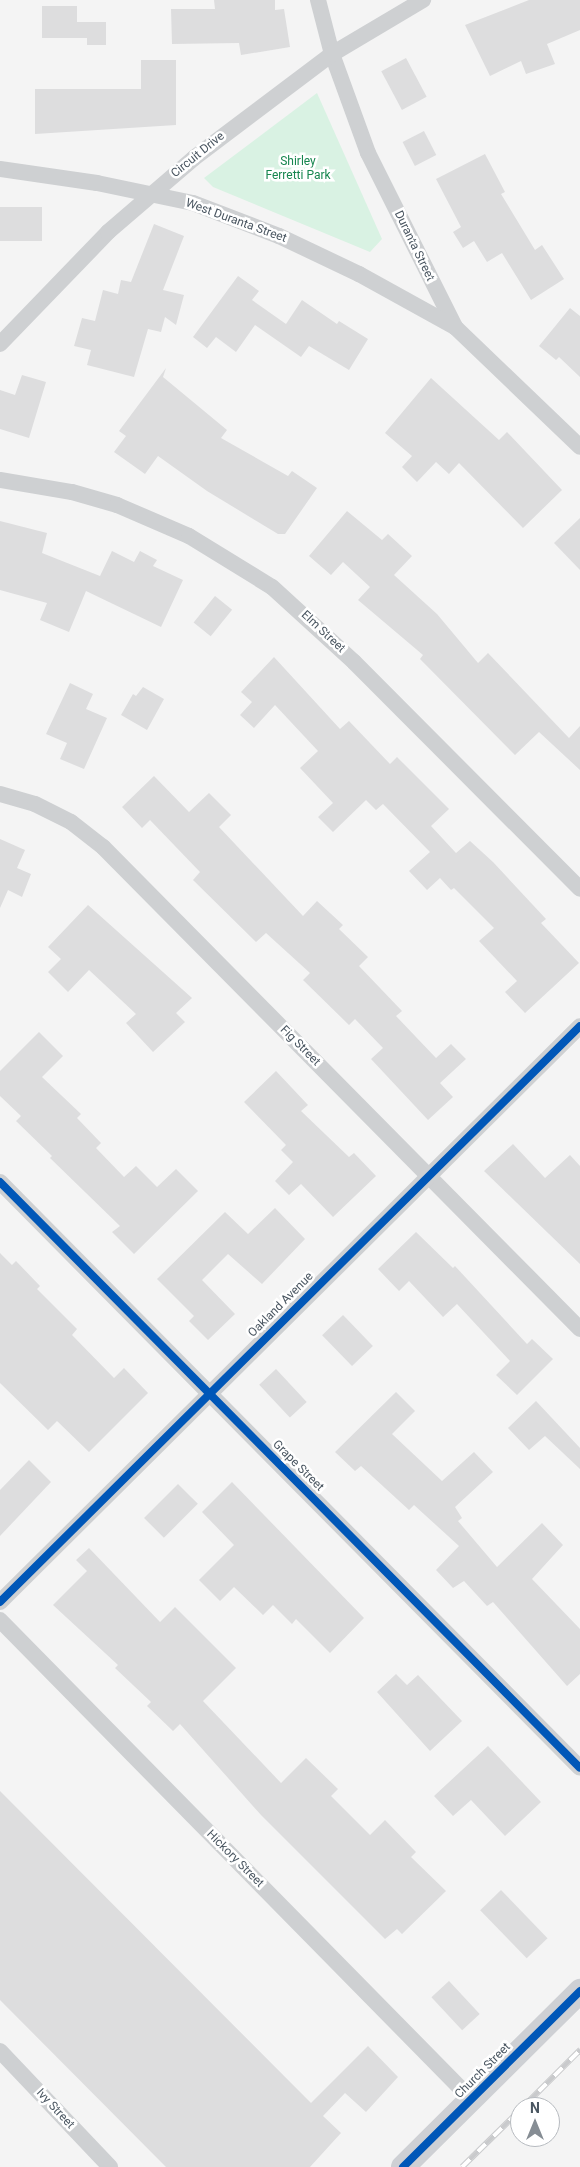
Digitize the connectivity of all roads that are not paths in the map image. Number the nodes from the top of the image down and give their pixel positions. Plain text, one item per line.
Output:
1 (318, 0) edge
2 (423, 0) edge
3 (332, 54) junction
4 (0, 169) edge
5 (151, 194) junction
6 (454, 327) junction
7 (0, 344) edge
8 (580, 447) edge
9 (0, 480) edge
10 (0, 794) edge
11 (580, 889) edge
12 (580, 1026) edge
13 (429, 1176) junction
14 (0, 1182) edge
15 (580, 1329) edge
16 (209, 1392) junction
17 (0, 1602) edge
18 (0, 1620) edge
19 (580, 1768) edge
20 (580, 1991) edge
21 (0, 2051) edge
22 (471, 2098) junction
23 (110, 2167) edge
24 (403, 2167) edge

1 - 3 street, Duranta Street
2 - 3 street, Circuit Drive
3 - 5 street, Circuit Drive
3 - 6 street, Duranta Street
4 - 5 street, West Duranta Street
5 - 6 street, West Duranta Street
5 - 7 street, Circuit Drive
6 - 8 street, Duranta Street
9 - 11 street, Elm Street
10 - 13 street, Fig Street
12 - 13 street, Oakland Avenue
13 - 15 street, Fig Street
13 - 16 street, Oakland Avenue
14 - 16 street, Grape Street
16 - 17 street, Oakland Avenue
16 - 19 street, Grape Street
18 - 22 street, Hickory Street
20 - 22 street, Church Street
21 - 23 street, Ivy Street
22 - 24 street, Church Street

